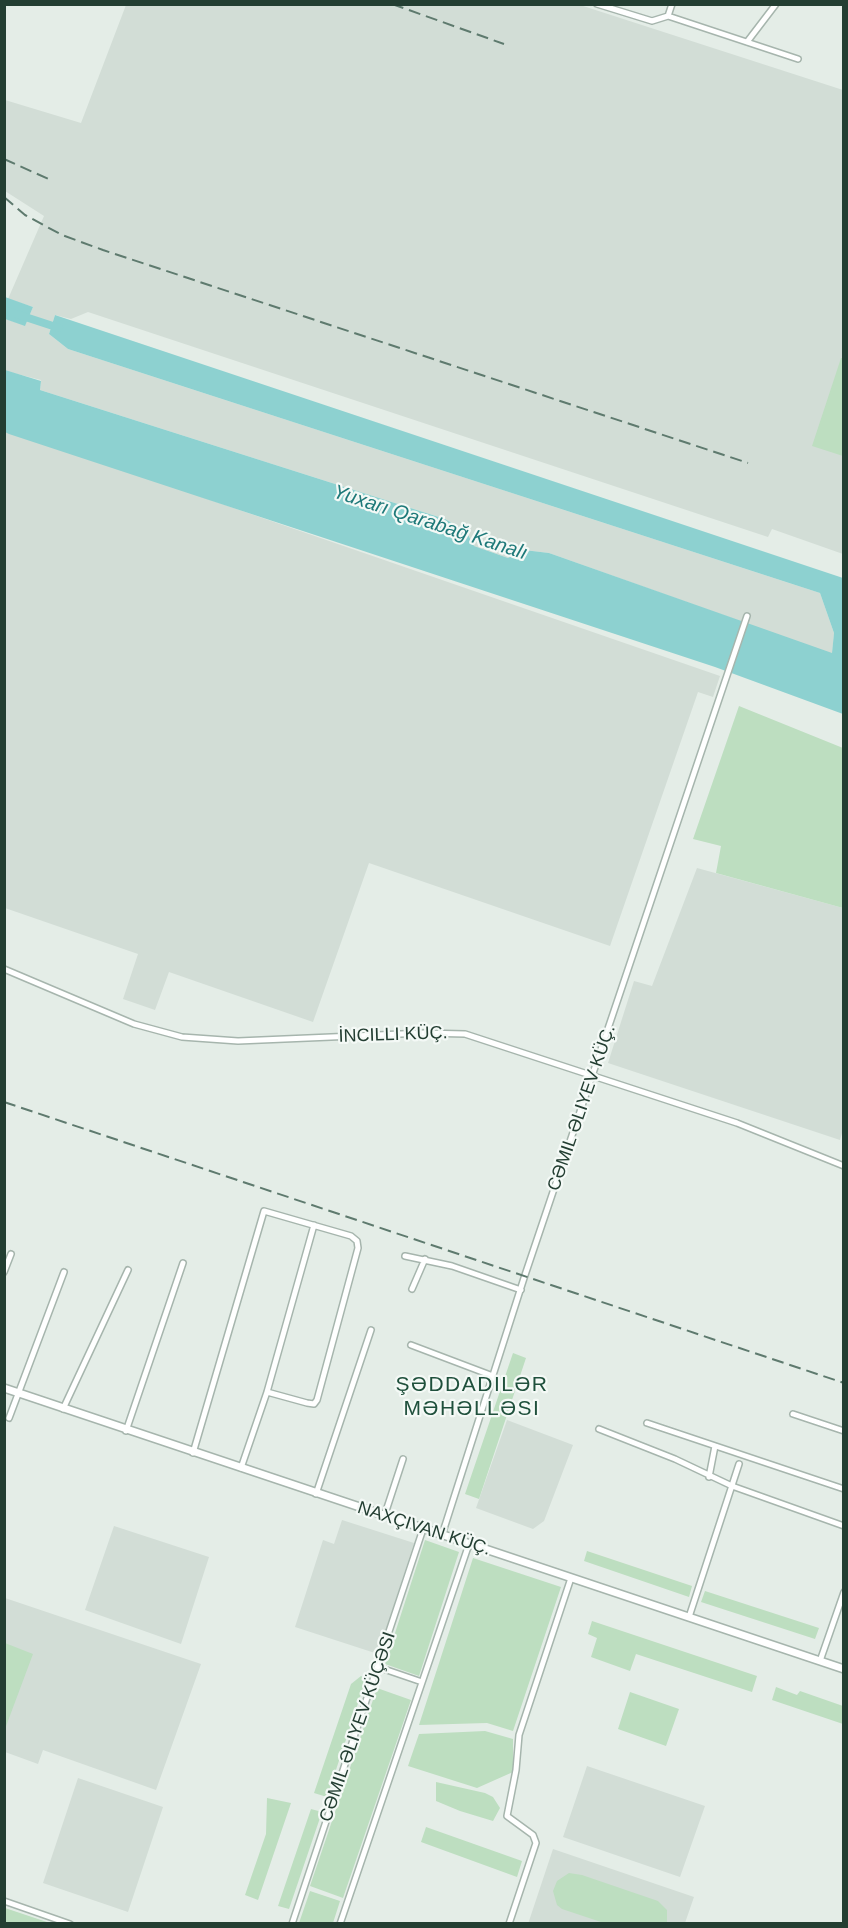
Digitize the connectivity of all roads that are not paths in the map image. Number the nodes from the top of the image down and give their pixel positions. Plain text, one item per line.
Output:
1 (597, 4) edge
2 (672, 4) edge
3 (776, 4) edge
4 (668, 16) junction
5 (747, 42) junction
6 (798, 59) dead end
7 (747, 616) dead end
8 (4, 969) edge
9 (593, 1077) junction
10 (843, 1166) edge
11 (314, 1225) junction
12 (11, 1254) dead end
13 (405, 1256) dead end
14 (424, 1259) junction
15 (183, 1263) dead end
16 (128, 1270) dead end
17 (4, 1272) edge
18 (64, 1272) dead end
19 (412, 1289) dead end
20 (520, 1290) junction
21 (371, 1330) dead end
22 (411, 1345) dead end
23 (493, 1376) junction
24 (4, 1389) edge
25 (267, 1392) junction
26 (18, 1394) junction
27 (63, 1409) junction
28 (793, 1414) dead end
29 (9, 1418) dead end
30 (647, 1423) dead end
31 (599, 1428) dead end
32 (126, 1431) junction
33 (843, 1431) edge
34 (715, 1446) junction
35 (193, 1453) junction
36 (403, 1459) dead end
37 (739, 1464) dead end
38 (241, 1468) junction
39 (709, 1477) junction
40 (732, 1486) junction
41 (843, 1489) edge
42 (316, 1494) junction
43 (384, 1516) junction
44 (843, 1526) edge
45 (423, 1529) junction
46 (442, 1535) junction
47 (469, 1544) junction
48 (572, 1578) junction
49 (843, 1592) edge
50 (689, 1617) junction
51 (820, 1660) junction
52 (378, 1667) junction
53 (843, 1669) edge
54 (422, 1682) junction
55 (4, 1901) edge
56 (70, 1923) edge
57 (292, 1923) edge
58 (340, 1923) edge
59 (509, 1923) edge

1 - 4 street
2 - 4 street
3 - 5 street
4 - 5 street
5 - 6 street
7 - 9 street, CƏMIL ƏLIYEV KÜÇ.
8 - 9 street, İNCILLI KÜÇ.
9 - 10 street, İNCILLI KÜÇ.
9 - 20 street, CƏMIL ƏLIYEV KÜÇ.
11 - 25 street
11 - 25 street
11 - 35 street
12 - 17 street
13 - 14 street
14 - 19 street
14 - 20 street
15 - 32 street
16 - 27 street
18 - 26 street
20 - 23 street, CƏMIL ƏLIYEV KÜÇ.
21 - 42 street
22 - 23 street
23 - 46 street, CƏMIL ƏLIYEV KÜÇ.
24 - 26 street
25 - 38 street
26 - 27 street
26 - 29 street
27 - 32 street
28 - 33 street
30 - 34 street
31 - 39 street
32 - 35 street
34 - 39 street
34 - 41 street
35 - 38 street
36 - 43 street
37 - 40 street
38 - 42 street
39 - 40 street
40 - 44 street
40 - 50 street
42 - 43 street
43 - 45 street
45 - 46 street
45 - 52 street, CƏMIL ƏLIYEV KÜÇƏSI
46 - 47 street
47 - 48 street
47 - 54 street
48 - 50 street
48 - 59 street
49 - 51 street
50 - 51 street
51 - 53 street
52 - 54 street
52 - 57 street, CƏMIL ƏLIYEV KÜÇƏSI
54 - 58 street
55 - 56 street

